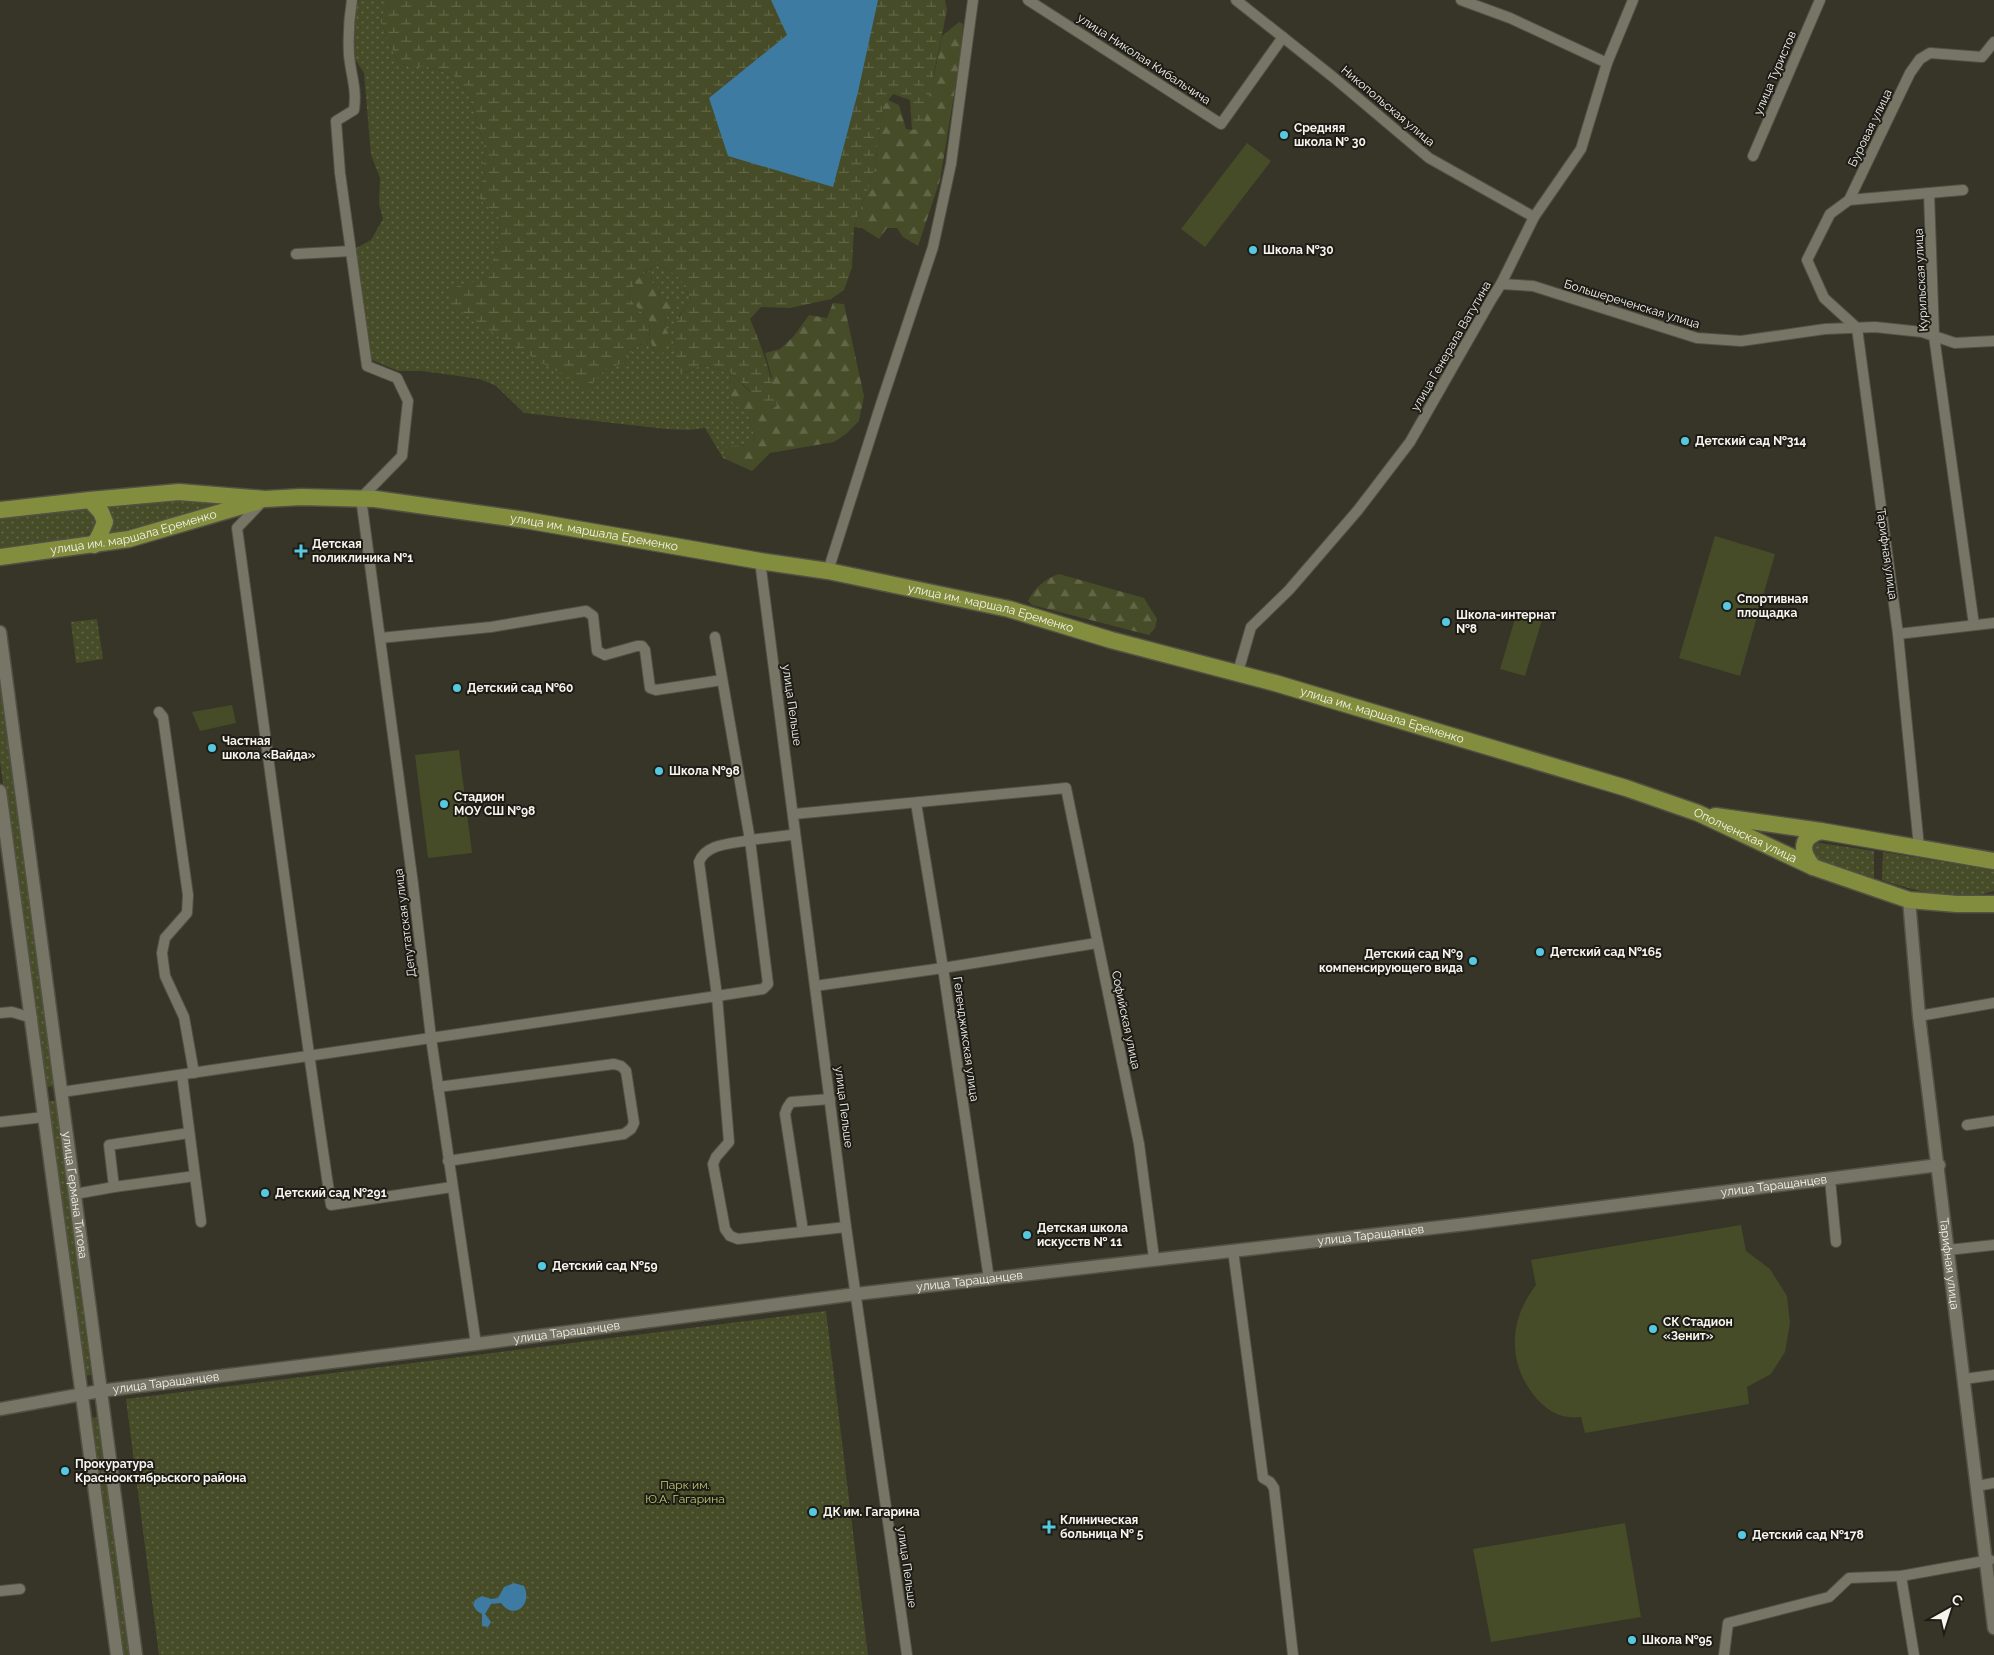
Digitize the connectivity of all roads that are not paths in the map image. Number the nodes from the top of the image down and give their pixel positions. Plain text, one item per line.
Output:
1 (352, 0) edge
2 (973, 0) edge
3 (1028, 0) edge
4 (1236, 0) edge
5 (1461, 0) edge
6 (1633, 0) edge
7 (1820, 0) edge
8 (1282, 37) junction
9 (1994, 42) edge
10 (1607, 63) junction
11 (1753, 156) dead end
12 (1962, 190) dead end
13 (1929, 193) junction
14 (1849, 200) junction
15 (1534, 217) junction
16 (351, 251) junction
17 (296, 254) dead end
18 (1502, 284) junction
19 (1857, 328) junction
20 (1934, 336) junction
21 (1994, 341) edge
22 (361, 498) junction
23 (90, 500) junction
24 (265, 500) junction
25 (0, 510) edge
26 (94, 545) junction
27 (0, 557) edge
28 (760, 561) junction
29 (828, 571) junction
30 (1994, 623) edge
31 (1974, 625) junction
32 (0, 632) edge
33 (1898, 634) junction
34 (715, 637) dead end
35 (380, 638) junction
36 (1238, 672) junction
37 (722, 680) junction
38 (159, 712) dead end
39 (0, 791) edge
40 (916, 802) junction
41 (1, 809) edge
42 (1698, 813) junction
43 (794, 814) junction
44 (1821, 831) junction
45 (795, 832) junction
46 (750, 840) junction
47 (1919, 847) junction
48 (1994, 861) edge
49 (1813, 866) junction
50 (1909, 900) junction
51 (1994, 904) edge
52 (1097, 943) junction
53 (943, 968) junction
54 (815, 986) junction
55 (717, 996) junction
56 (1994, 1003) edge
57 (0, 1014) edge
58 (1919, 1016) junction
59 (32, 1018) junction
60 (430, 1038) junction
61 (309, 1056) junction
62 (194, 1073) junction
63 (182, 1075) junction
64 (438, 1088) junction
65 (62, 1094) junction
66 (42, 1098) junction
67 (830, 1099) junction
68 (44, 1117) junction
69 (1994, 1121) edge
70 (0, 1122) edge
71 (1967, 1125) dead end
72 (189, 1133) junction
73 (448, 1161) junction
74 (1939, 1165) junction
75 (195, 1176) junction
76 (1830, 1179) junction
77 (114, 1187) junction
78 (452, 1188) junction
79 (75, 1194) junction
80 (201, 1222) dead end
81 (846, 1227) junction
82 (803, 1231) junction
83 (1836, 1242) dead end
84 (1994, 1245) edge
85 (1233, 1250) junction
86 (1948, 1250) junction
87 (1154, 1258) junction
88 (989, 1279) junction
89 (856, 1294) junction
90 (476, 1344) junction
91 (1994, 1374) edge
92 (1964, 1378) junction
93 (100, 1391) junction
94 (81, 1394) junction
95 (0, 1409) edge
96 (1994, 1483) edge
97 (1976, 1486) junction
98 (1988, 1560) junction
99 (1901, 1576) junction
100 (20, 1589) dead end
101 (0, 1591) edge
102 (1994, 1628) edge
103 (117, 1655) edge
104 (136, 1655) edge
105 (907, 1655) edge
106 (1293, 1655) edge
107 (1724, 1655) edge
108 (1914, 1655) edge

1 - 16 street
2 - 29 street
3 - 8 street, улица Николая Кибальчича
4 - 8 street, Никопольская улица
5 - 10 street
6 - 10 street, улица Генерала Ватутина
7 - 11 street, улица Туристов
8 - 15 street, Никопольская улица
9 - 14 street, Буровая улица
10 - 15 street, улица Генерала Ватутина
12 - 13 street
13 - 14 street
13 - 20 street, Курильская улица
14 - 19 street, Буровая улица
15 - 18 street, улица Генерала Ватутина
16 - 17 street
16 - 22 street
18 - 19 street, Большереченская улица
18 - 36 street, улица Генерала Ватутина
19 - 20 street, Большереченская улица
19 - 33 street, Тарифная улица
20 - 21 street, Курильская улица
20 - 31 street
22 - 24 highway, улица им. маршала Еременко
22 - 28 highway, улица им. маршала Еременко
22 - 35 street, Депутатская улица
23 - 24 highway, улица им. маршала Еременко
23 - 25 highway, улица им. маршала Еременко
23 - 26 highway
24 - 26 highway, улица им. маршала Еременко
24 - 61 street
26 - 27 highway, улица им. маршала Еременко
28 - 29 highway, улица им. маршала Еременко
28 - 43 street, улица Пельше
29 - 36 highway, улица им. маршала Еременко
30 - 31 street
31 - 33 street
32 - 65 street, улица Германа Титова
33 - 47 street, Тарифная улица
34 - 37 street
35 - 37 street
35 - 60 street, Депутатская улица
36 - 42 highway, улица им. маршала Еременко
37 - 46 street
38 - 62 street
39 - 41 street, улица Германа Титова
40 - 43 street
40 - 52 street, Софийская улица
40 - 53 street, Геленджикская улица
41 - 59 street, улица Германа Титова
42 - 44 highway, Ополченская улица
42 - 49 highway, Ополченская улица
43 - 45 street, улица Пельше
44 - 47 highway, Ополченская улица
44 - 49 highway
45 - 46 street
45 - 54 street, улица Пельше
46 - 55 street
46 - 55 street
47 - 48 highway, Ополченская улица
49 - 50 highway, Ополченская улица
50 - 51 highway, Ополченская улица
50 - 58 street, Тарифная улица
52 - 53 street
52 - 87 street, Софийская улица
53 - 54 street
53 - 88 street, Геленджикская улица
54 - 67 street, улица Пельше
55 - 60 street
55 - 82 street
56 - 58 street
57 - 59 street
58 - 74 street, Тарифная улица
59 - 66 street, улица Германа Титова
60 - 61 street
60 - 64 street, Депутатская улица
61 - 62 street
61 - 78 street
62 - 63 street
63 - 65 street
63 - 72 street
64 - 73 street, Депутатская улица
64 - 73 street
65 - 66 street
65 - 79 street, улица Германа Титова
66 - 68 street, улица Германа Титова
67 - 81 street, улица Пельше
67 - 82 street
68 - 70 street
68 - 94 street, улица Германа Титова
69 - 71 street
72 - 75 street
72 - 77 street
73 - 78 street, Депутатская улица
74 - 76 street, улица Таращанцев
74 - 86 street, Тарифная улица
75 - 77 street
75 - 80 street
76 - 83 street
76 - 85 street, улица Таращанцев
77 - 79 street
78 - 90 street, Депутатская улица
79 - 93 street, улица Германа Титова
81 - 82 street
81 - 89 street, улица Пельше
84 - 86 street
85 - 87 street, улица Таращанцев
85 - 106 street
86 - 92 street, Тарифная улица
87 - 88 street, улица Таращанцев
88 - 89 street, улица Таращанцев
89 - 90 street, улица Таращанцев
89 - 105 street, улица Пельше
90 - 93 street, улица Таращанцев
91 - 92 street
92 - 97 street, Тарифная улица
93 - 94 street, улица Таращанцев
93 - 104 street, улица Германа Титова
94 - 95 street, улица Таращанцев
94 - 103 street, улица Германа Титова
96 - 97 street
97 - 98 street, Тарифная улица
98 - 99 street
98 - 102 street, Тарифная улица
99 - 107 street
99 - 108 street
100 - 101 street

